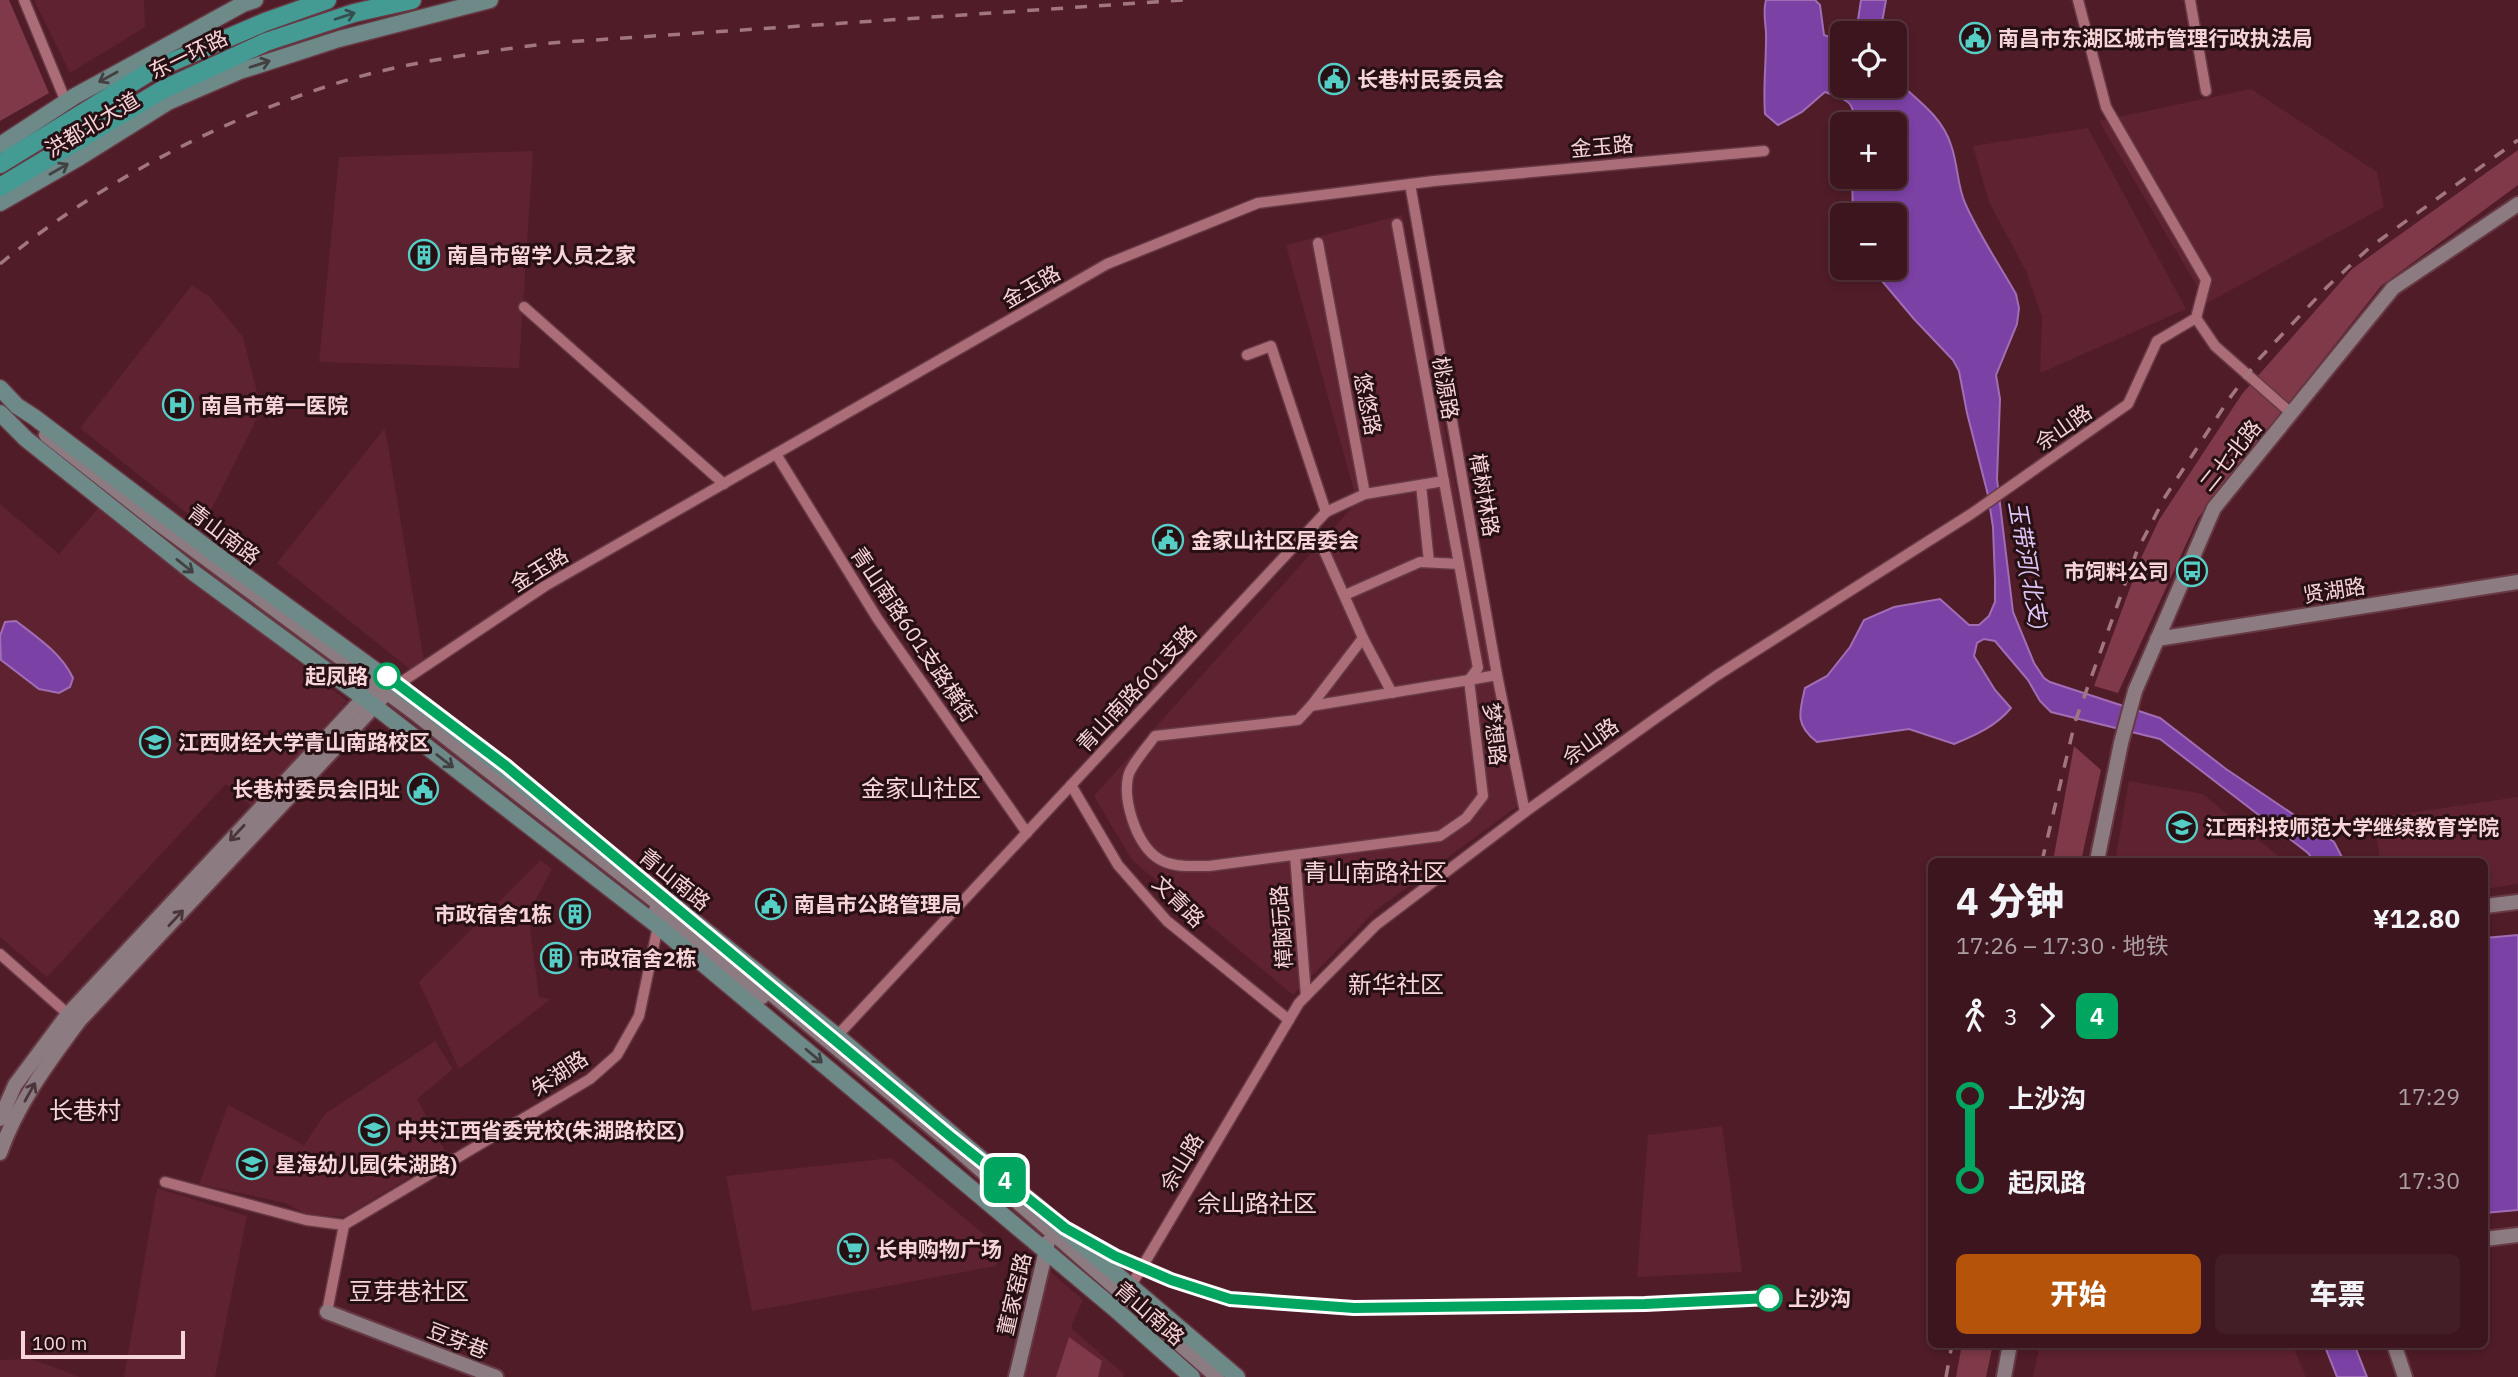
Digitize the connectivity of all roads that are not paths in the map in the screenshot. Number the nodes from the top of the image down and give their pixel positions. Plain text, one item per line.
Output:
1 (24, 0) edge
2 (255, 0) edge
3 (327, 0) edge
4 (412, 0) edge
5 (490, 0) edge
6 (2078, 0) edge
7 (2190, 0) edge
8 (2206, 91) dead end
9 (66, 102) junction
10 (0, 145) edge
11 (1764, 151) dead end
12 (0, 164) edge
13 (1410, 184) junction
14 (0, 187) edge
15 (0, 203) edge
16 (2518, 204) edge
17 (1397, 224) dead end
18 (1318, 243) dead end
19 (524, 307) dead end
20 (2196, 318) junction
21 (1247, 355) dead end
22 (0, 388) edge
23 (17, 407) junction
24 (2291, 413) junction
25 (2, 418) edge
26 (776, 454) junction
27 (1444, 481) junction
28 (724, 484) junction
29 (1421, 485) junction
30 (1365, 494) junction
31 (1326, 512) junction
32 (1314, 526) junction
33 (1429, 562) junction
34 (1459, 564) junction
35 (2518, 580) edge
36 (1345, 595) junction
37 (2158, 636) junction
38 (1363, 638) junction
39 (1497, 675) junction
40 (1469, 680) junction
41 (380, 691) junction
42 (1392, 693) junction
43 (1311, 706) junction
44 (1071, 785) junction
45 (1525, 812) junction
46 (1027, 833) junction
47 (1295, 855) junction
48 (2097, 858) edge
49 (2518, 902) edge
50 (2488, 906) edge
51 (658, 926) junction
52 (0, 954) edge
53 (1306, 996) junction
54 (68, 1014) junction
55 (1289, 1020) junction
56 (837, 1036) junction
57 (0, 1119) edge
58 (0, 1153) edge
59 (166, 1182) dead end
60 (344, 1225) junction
61 (1050, 1235) junction
62 (2518, 1235) edge
63 (2488, 1238) edge
64 (1123, 1298) junction
65 (327, 1312) joint
66 (2009, 1348) edge
67 (2395, 1348) edge
68 (496, 1377) edge
69 (1016, 1377) edge
70 (1192, 1377) edge
71 (1206, 1377) edge
72 (1217, 1377) edge
73 (1237, 1377) edge
74 (2004, 1377) edge
75 (2405, 1377) edge

1 - 9 street
2 -> 9 main road, 洪都北大道
3 - 12 highway, 东一环路
14 -> 4 highway, 东一环路
15 -> 5 main road, 洪都北大道
6 - 20 street
7 - 8 street
9 - 10 main road, 洪都北大道
11 - 13 street, 金玉路
13 - 26 street, 金玉路
13 - 39 street, 樟树林路
16 - 24 main road, 二七北路
17 - 27 street, 桃源路
18 - 30 street, 悠悠路
19 - 28 street
20 - 24 street
20 - 45 street, 佘山路
21 - 31 street
22 - 23 main road, 青山南路
23 - 25 main road
23 - 41 main road, 青山南路
24 - 37 main road, 二七北路
25 -> 41 main road, 青山南路
26 - 28 street, 金玉路
26 - 46 street, 青山南路601支路横街
27 - 29 street
27 - 34 street, 桃源路
28 - 41 street, 金玉路
29 - 30 street
29 - 33 street
30 - 31 street
31 - 32 street, 青山南路601支路
32 - 36 street
32 - 44 street, 青山南路601支路
33 - 34 street
33 - 36 street
34 - 40 street, 桃源路
35 - 37 main road, 贤湖路
36 - 38 street
37 - 48 main road, 二七北路
38 - 42 street
38 - 43 street
39 - 40 street
39 - 45 street, 樟树林路
40 - 42 street, 梦想路
40 - 47 street, 梦想路
41 -> 51 main road, 青山南路
41 -> 54 main road
41 - 56 main road, 青山南路
58 -> 41 main road
41 - 61 main road
42 - 43 street, 梦想路
43 - 47 street, 梦想路
44 - 46 street, 青山南路601支路
44 - 55 street, 文青路
45 - 53 street, 佘山路
46 - 56 street, 青山南路601支路
47 - 53 street, 樟脑玩路
49 - 50 main road
51 - 60 street, 朱湖路
51 -> 61 main road, 青山南路
52 - 54 street
53 - 55 street, 佘山路
54 - 57 main road
55 - 64 street, 佘山路
56 - 61 main road, 青山南路
59 - 60 street
60 - 65 street
61 - 64 main road, 青山南路
61 - 64 main road, 青山南路
61 - 69 main road, 董家窑路
62 - 63 main road
64 - 70 main road, 青山南路
64 - 71 main road
64 - 72 main road
64 - 73 main road, 青山南路
65 - 68 main road, 豆芽巷
66 - 74 main road
67 - 75 main road

